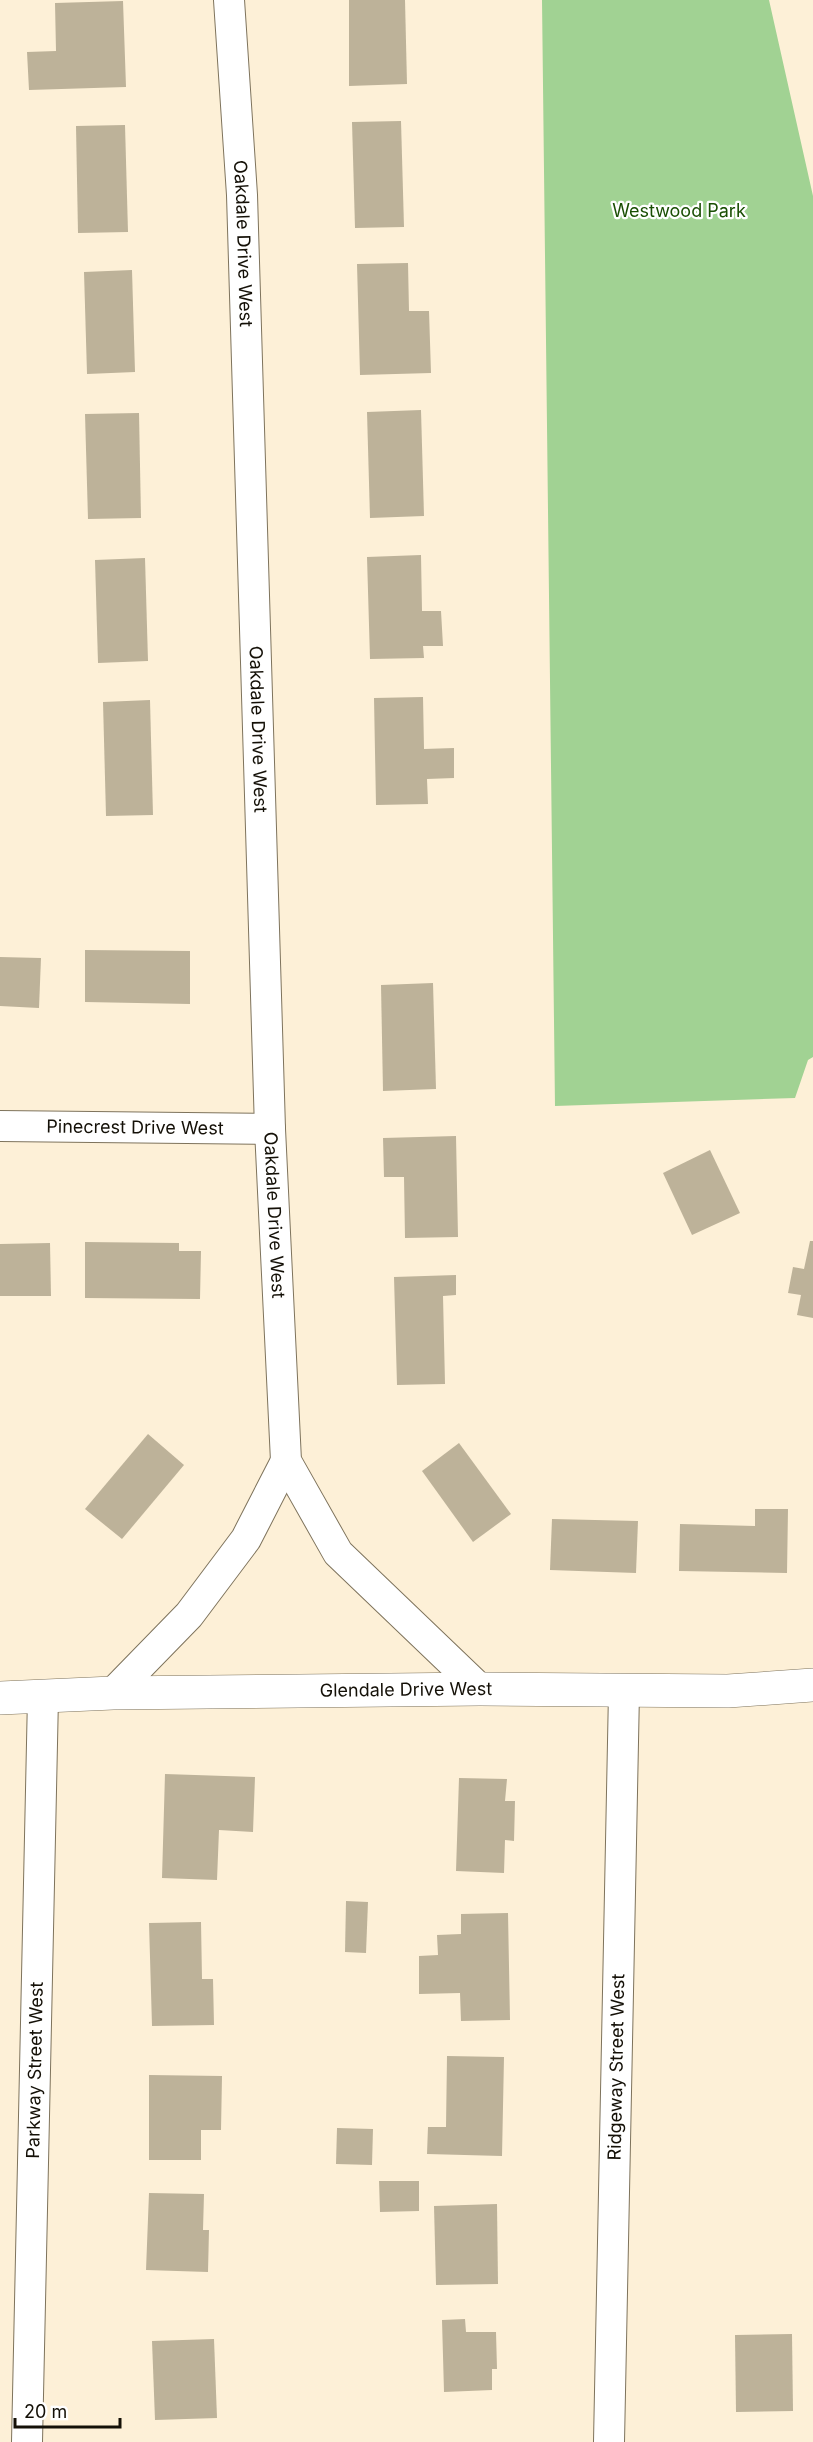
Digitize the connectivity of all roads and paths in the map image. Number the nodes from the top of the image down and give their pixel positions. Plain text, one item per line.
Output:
1 (230, 0) edge
2 (0, 1126) edge
3 (270, 1129) junction
4 (286, 1461) junction
5 (813, 1685) edge
6 (480, 1689) junction
7 (624, 1692) junction
8 (113, 1693) junction
9 (43, 1697) junction
10 (0, 1698) edge
11 (27, 2442) edge
12 (609, 2442) edge

1 - 3 street, Oakdale Drive West
2 - 3 street, Pinecrest Drive West
3 - 4 street, Oakdale Drive West
4 - 6 street, Oakdale Drive West
4 - 8 street, Oakdale Drive West
5 - 7 street, Glendale Drive West
6 - 7 street, Glendale Drive West
6 - 8 street, Glendale Drive West
7 - 12 street, Ridgeway Street West
8 - 9 street, Glendale Drive West
9 - 10 street, Glendale Drive West
9 - 11 street, Parkway Street West

